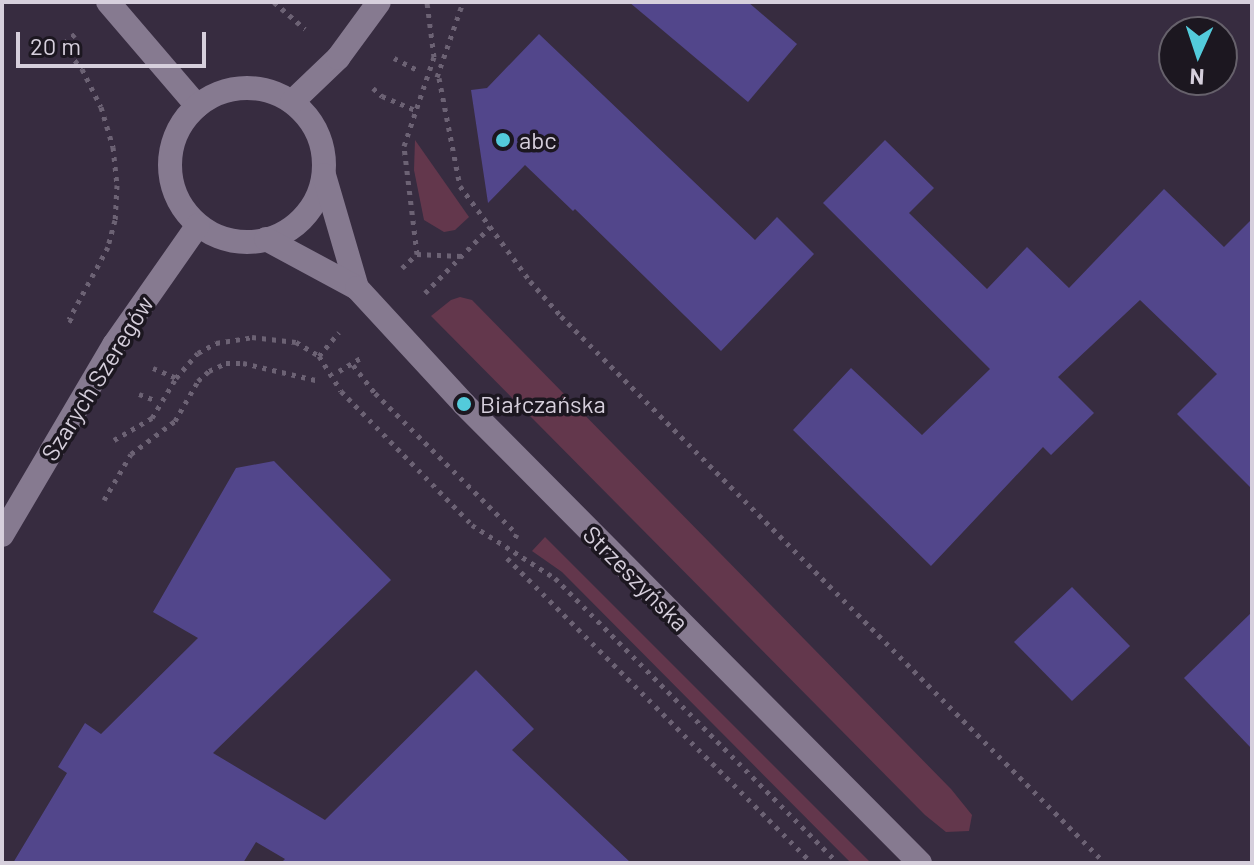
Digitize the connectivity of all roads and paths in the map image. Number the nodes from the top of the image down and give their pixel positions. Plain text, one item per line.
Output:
1 (108, 2) edge
2 (274, 2) edge
3 (379, 2) edge
4 (427, 2) edge
5 (463, 2) edge
6 (288, 14) dead end
7 (77, 33) dead end
8 (393, 58) dead end
9 (420, 71) dead end
10 (382, 96) dead end
11 (292, 102) junction
12 (197, 106) junction
13 (415, 110) junction
14 (324, 175) junction
15 (198, 225) junction
16 (490, 227) junction
17 (266, 239) junction
18 (417, 254) junction
19 (462, 256) junction
20 (402, 268) dead end
21 (357, 288) junction
22 (418, 299) dead end
23 (87, 329) dead end
24 (338, 333) dead end
25 (365, 354) dead end
26 (319, 356) junction
27 (144, 363) dead end
28 (353, 365) junction
29 (339, 371) dead end
30 (320, 381) dead end
31 (170, 407) dead end
32 (181, 411) junction
33 (104, 500) dead end
34 (2, 535) edge
35 (513, 541) dead end
36 (507, 558) dead end
37 (812, 863) edge
38 (838, 863) edge
39 (920, 863) edge
40 (1105, 863) edge

1 - 12 street
2 - 6 path
3 - 11 street
4 - 13 path
5 - 16 path
7 - 23 path
8 - 9 path
10 - 13 path
11 - 12 street
11 - 14 street
12 - 15 street
13 - 18 path
14 - 17 street
14 - 21 street, Strzeszyńska
15 - 17 street
15 - 34 street, Szarych Szeregów
16 - 19 path
16 - 40 path
17 - 21 street, Strzeszyńska
18 - 19 path
18 - 20 path
19 - 22 path
21 - 39 street, Strzeszyńska
24 - 26 path
25 - 28 path
26 - 27 path
26 - 38 path
28 - 29 path
28 - 35 path
30 - 32 path
31 - 32 path
32 - 33 path
36 - 37 path

